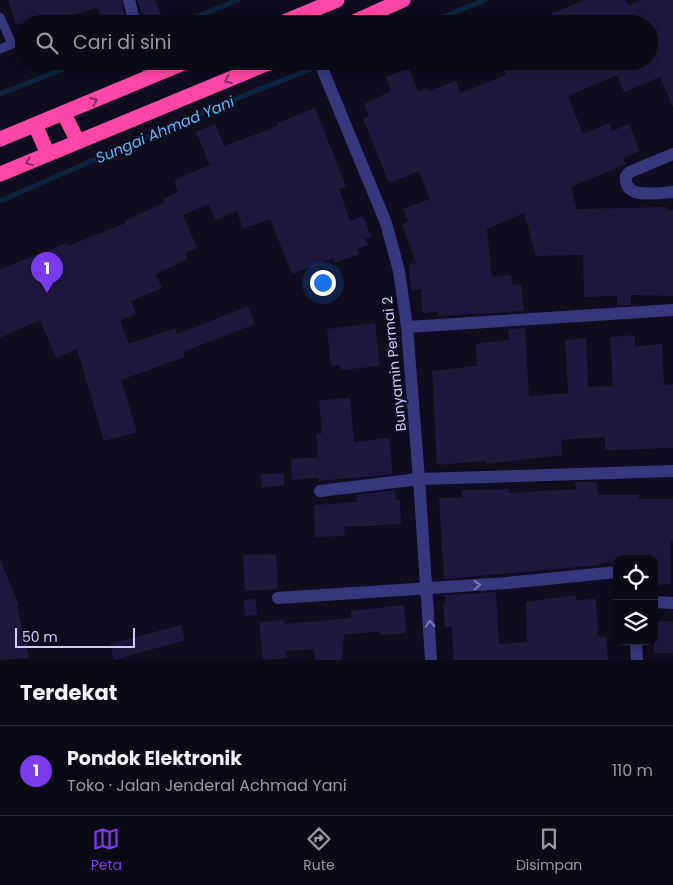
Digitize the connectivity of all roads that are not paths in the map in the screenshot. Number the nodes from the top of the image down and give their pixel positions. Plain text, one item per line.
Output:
1 (129, 0) edge
2 (337, 0) edge
3 (403, 0) edge
4 (319, 3) edge
5 (133, 15) edge
6 (296, 15) edge
7 (369, 15) edge
8 (0, 18) edge
9 (0, 49) edge
10 (148, 70) edge
11 (167, 70) edge
12 (251, 70) edge
13 (323, 70) edge
14 (150, 77) junction
15 (64, 114) junction
16 (35, 125) junction
17 (0, 139) edge
18 (78, 142) junction
19 (48, 154) junction
20 (673, 154) edge
21 (0, 174) edge
22 (673, 192) edge
23 (673, 310) edge
24 (406, 327) junction
25 (673, 471) edge
26 (419, 479) junction
27 (320, 491) dead end
28 (613, 572) edge
29 (428, 587) junction
30 (278, 598) dead end
31 (658, 602) edge
32 (673, 603) edge
33 (636, 645) edge
34 (432, 660) edge
35 (637, 660) edge

1 - 5 street
2 - 4 highway
3 - 7 highway
4 - 6 highway
8 - 9 lane
10 - 14 street
11 - 14 highway
12 -> 18 highway
13 - 24 street, Bunyamin Permai 2
15 -> 14 highway
15 - 16 highway
15 - 18 highway
16 - 17 highway
16 - 19 highway
18 - 19 highway
19 -> 21 highway
20 - 22 street
23 - 24 street
24 - 26 street, Bunyamin Permai 2
25 - 26 street
26 - 27 street
26 - 29 street, Bunyamin Permai 2
29 -> 28 street
29 - 30 street
34 -> 29 street, Bunyamin Permai 2
31 - 32 street
33 - 35 street

